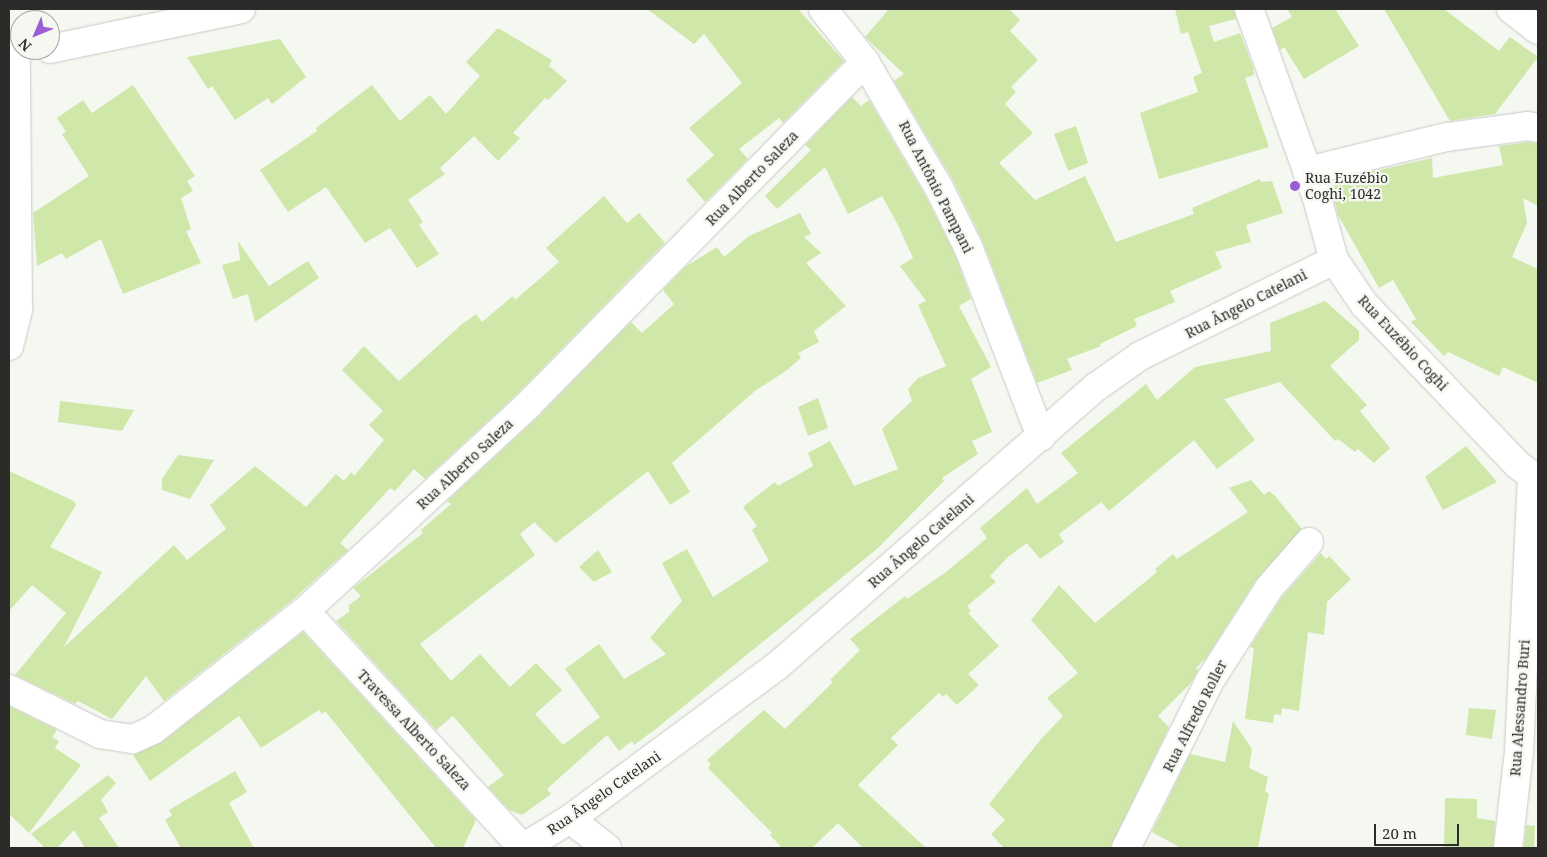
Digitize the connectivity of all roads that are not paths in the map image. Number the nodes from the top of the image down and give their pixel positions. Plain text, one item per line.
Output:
1 (241, 9) edge
2 (823, 9) edge
3 (1249, 9) edge
4 (1511, 9) edge
5 (1538, 30) edge
6 (60, 47) edge
7 (13, 60) edge
8 (865, 62) junction
9 (1538, 128) edge
10 (1307, 171) junction
11 (1334, 260) junction
12 (9, 346) edge
13 (1040, 437) junction
14 (1535, 478) edge
15 (1310, 542) dead end
16 (305, 611) junction
17 (9, 689) edge
18 (570, 819) junction
19 (523, 848) edge
20 (607, 848) edge
21 (1126, 848) edge
22 (1508, 848) edge

1 - 6 street
2 - 8 street, Rua Antônio Pampani
3 - 10 street, Rua Euzébio Coghi
4 - 5 street
7 - 12 street
8 - 13 street, Rua Antônio Pampani
8 - 16 street, Rua Alberto Saleza
9 - 10 street
10 - 11 street, Rua Euzébio Coghi
11 - 13 street, Rua Ângelo Catelani
11 - 14 street, Rua Euzébio Coghi
13 - 18 street, Rua Ângelo Catelani
14 - 22 street, Rua Alessandro Buri
15 - 21 street, Rua Alfredo Roller
16 - 17 street, Rua Alberto Saleza
16 - 19 street, Travessa Alberto Saleza
18 - 19 street, Rua Ângelo Catelani
18 - 20 street

